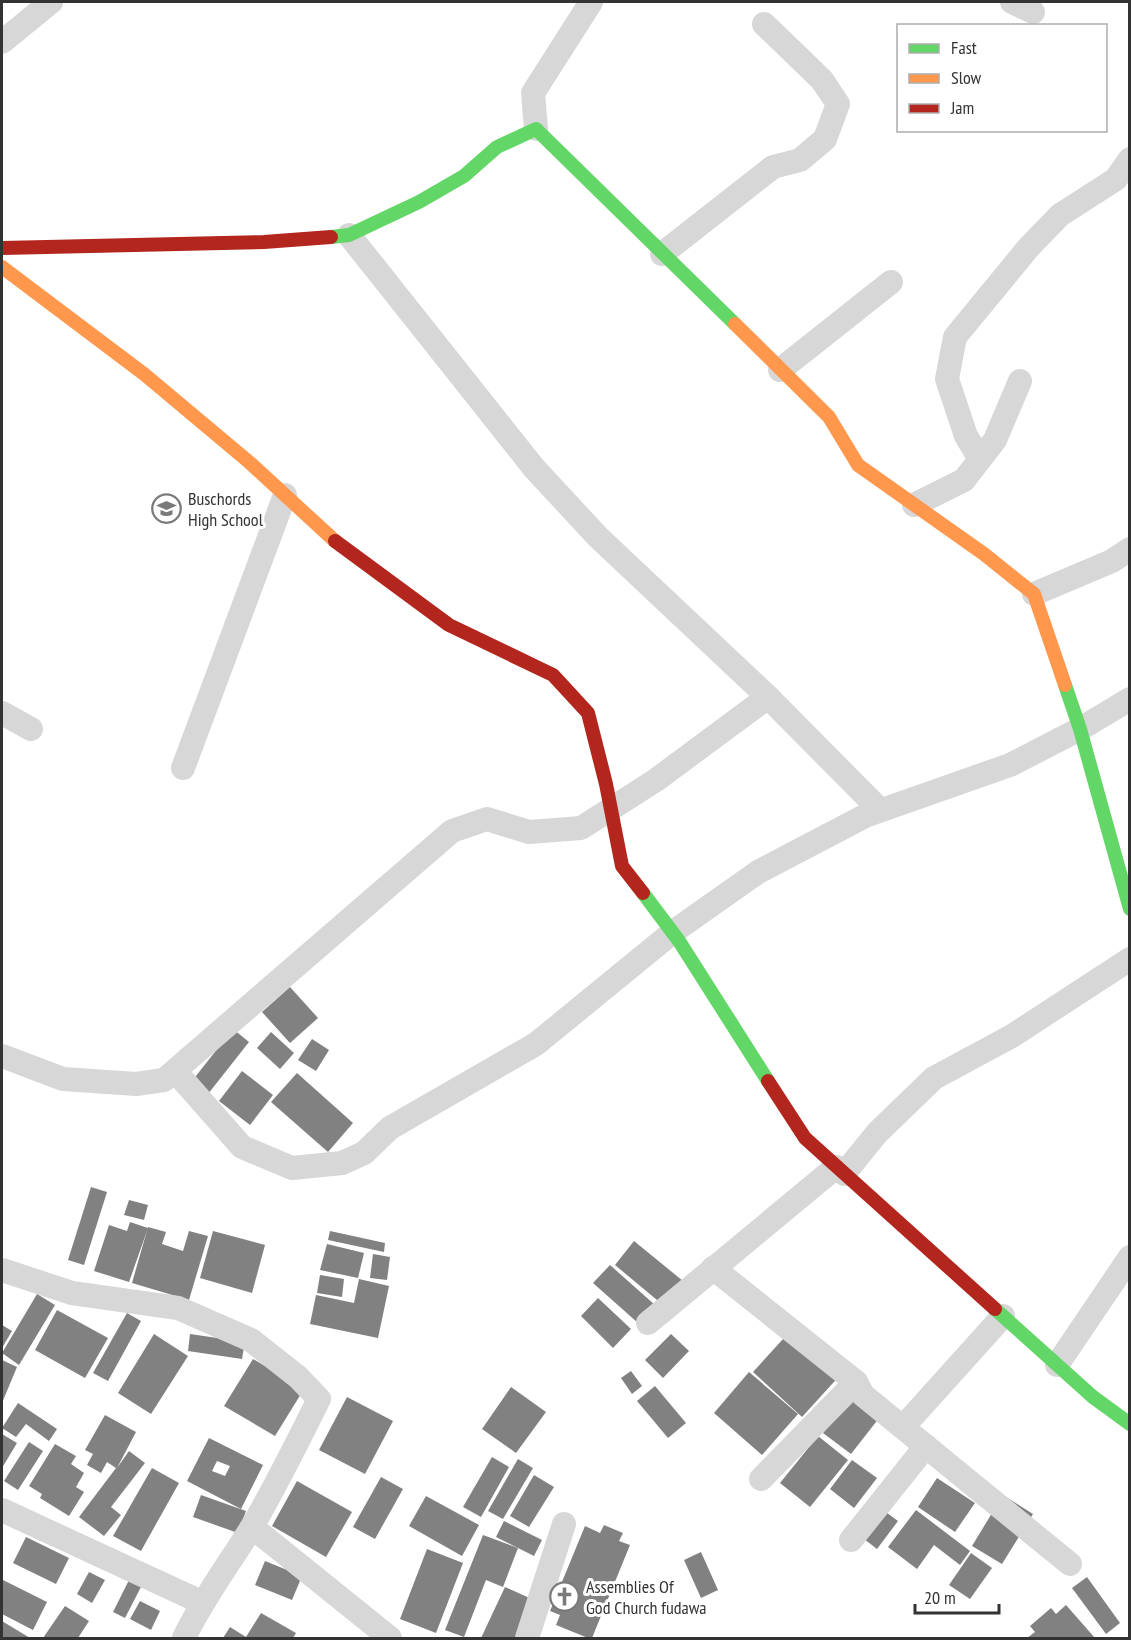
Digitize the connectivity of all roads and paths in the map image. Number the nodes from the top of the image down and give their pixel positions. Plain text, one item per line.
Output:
1 (591, 2) edge
2 (48, 3) edge
3 (764, 24) dead end
4 (2, 42) edge
5 (536, 129) junction
6 (1130, 159) edge
7 (349, 235) junction
8 (2, 248) edge
9 (662, 254) junction
10 (2, 267) edge
11 (891, 282) dead end
12 (780, 370) junction
13 (1020, 381) dead end
14 (980, 459) junction
15 (285, 495) junction
16 (914, 505) junction
17 (1130, 549) edge
18 (1034, 594) junction
19 (768, 697) junction
20 (1130, 699) edge
21 (2, 712) edge
22 (31, 729) dead end
23 (1080, 729) junction
24 (183, 768) dead end
25 (610, 809) junction
26 (880, 810) junction
27 (1130, 909) edge
28 (673, 932) junction
29 (1130, 959) edge
30 (2, 1056) edge
31 (176, 1072) junction
32 (840, 1170) junction
33 (1130, 1257) edge
34 (713, 1268) junction
35 (2, 1270) edge
36 (1003, 1316) junction
37 (648, 1323) dead end
38 (1057, 1365) junction
39 (856, 1382) junction
40 (1130, 1424) edge
41 (903, 1427) junction
42 (926, 1446) junction
43 (761, 1479) dead end
44 (2, 1510) edge
45 (564, 1524) dead end
46 (252, 1527) junction
47 (851, 1540) dead end
48 (1070, 1564) dead end
49 (201, 1602) junction
50 (184, 1638) edge
51 (390, 1638) edge
52 (527, 1638) edge

1 - 5 street
2 - 4 street
3 - 9 street
5 - 7 street
5 - 9 street
6 - 14 street
7 - 8 street
7 - 19 street
9 - 12 street
10 - 15 street
11 - 12 street
12 - 16 street
13 - 14 street
14 - 16 street
15 - 24 street
15 - 25 street
16 - 18 street
17 - 18 street
18 - 23 street
19 - 25 street
19 - 26 street
20 - 23 street
21 - 22 street
23 - 26 street
23 - 27 street
25 - 28 street
25 - 31 street
26 - 28 street
28 - 31 street
28 - 32 street
29 - 32 street
30 - 31 street
32 - 34 street
32 - 36 street
33 - 38 street
34 - 37 street
34 - 39 street
35 - 46 street
36 - 38 street
36 - 41 street
38 - 40 street
39 - 41 street
39 - 43 street
41 - 42 street
42 - 47 street
42 - 48 street
44 - 49 street
45 - 52 street
46 - 49 street
46 - 51 street
49 - 50 street

